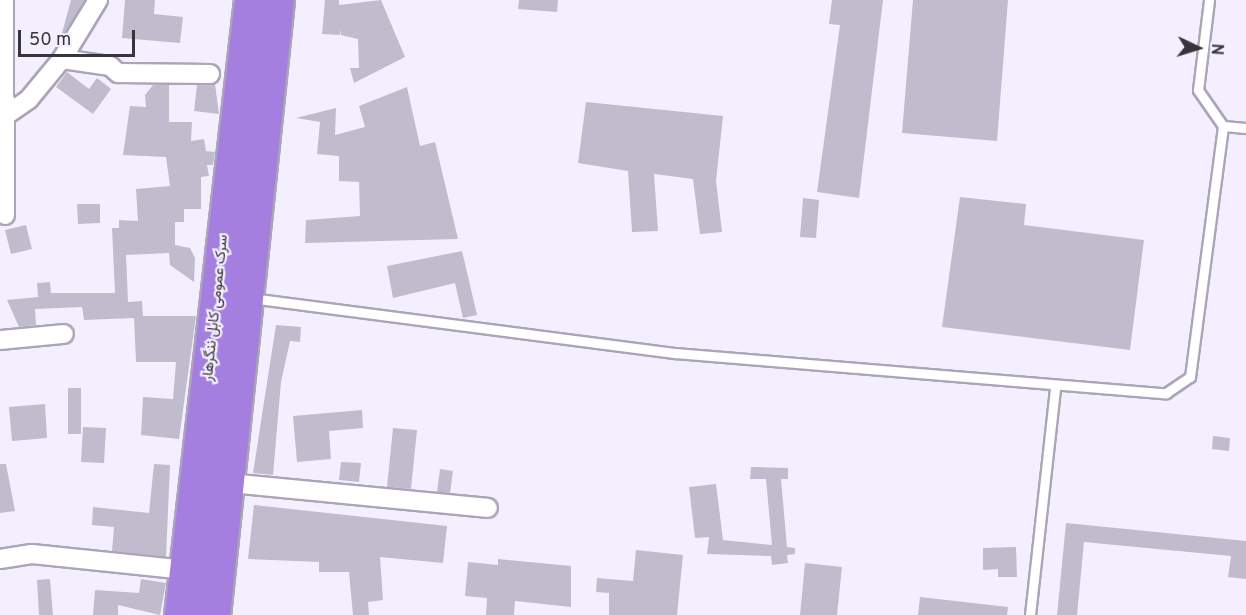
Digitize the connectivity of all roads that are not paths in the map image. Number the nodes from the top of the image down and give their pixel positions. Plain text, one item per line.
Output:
1 (4, 0) edge
2 (98, 0) edge
3 (251, 0) edge
4 (277, 0) edge
5 (1209, 0) edge
6 (62, 59) junction
7 (210, 74) dead end
8 (5, 116) junction
9 (1223, 126) junction
10 (1246, 128) edge
11 (5, 215) dead end
12 (232, 296) junction
13 (64, 334) dead end
14 (0, 340) edge
15 (1055, 387) junction
16 (211, 481) junction
17 (488, 508) dead end
18 (0, 559) edge
19 (186, 570) junction
20 (181, 615) edge
21 (213, 615) edge
22 (1030, 615) edge

1 - 8 street
2 - 6 street
3 - 12 highway, سرک عمومی کابل ننگرهار
4 - 12 highway, سرک عمومی کابل ننگرهار
5 - 9 lane
6 - 7 street
6 - 8 street
8 - 11 street
9 - 10 lane
9 - 15 lane
12 - 15 lane
12 - 16 highway, سرک عمومی کابل ننگرهار
13 - 14 street
15 - 22 lane
16 - 17 street
16 - 19 highway, سرک عمومی کابل ننگرهار
16 - 21 highway, سرک عمومی کابل ننگرهار
18 - 19 street
19 - 20 highway, سرک عمومی کابل ننگرهار

